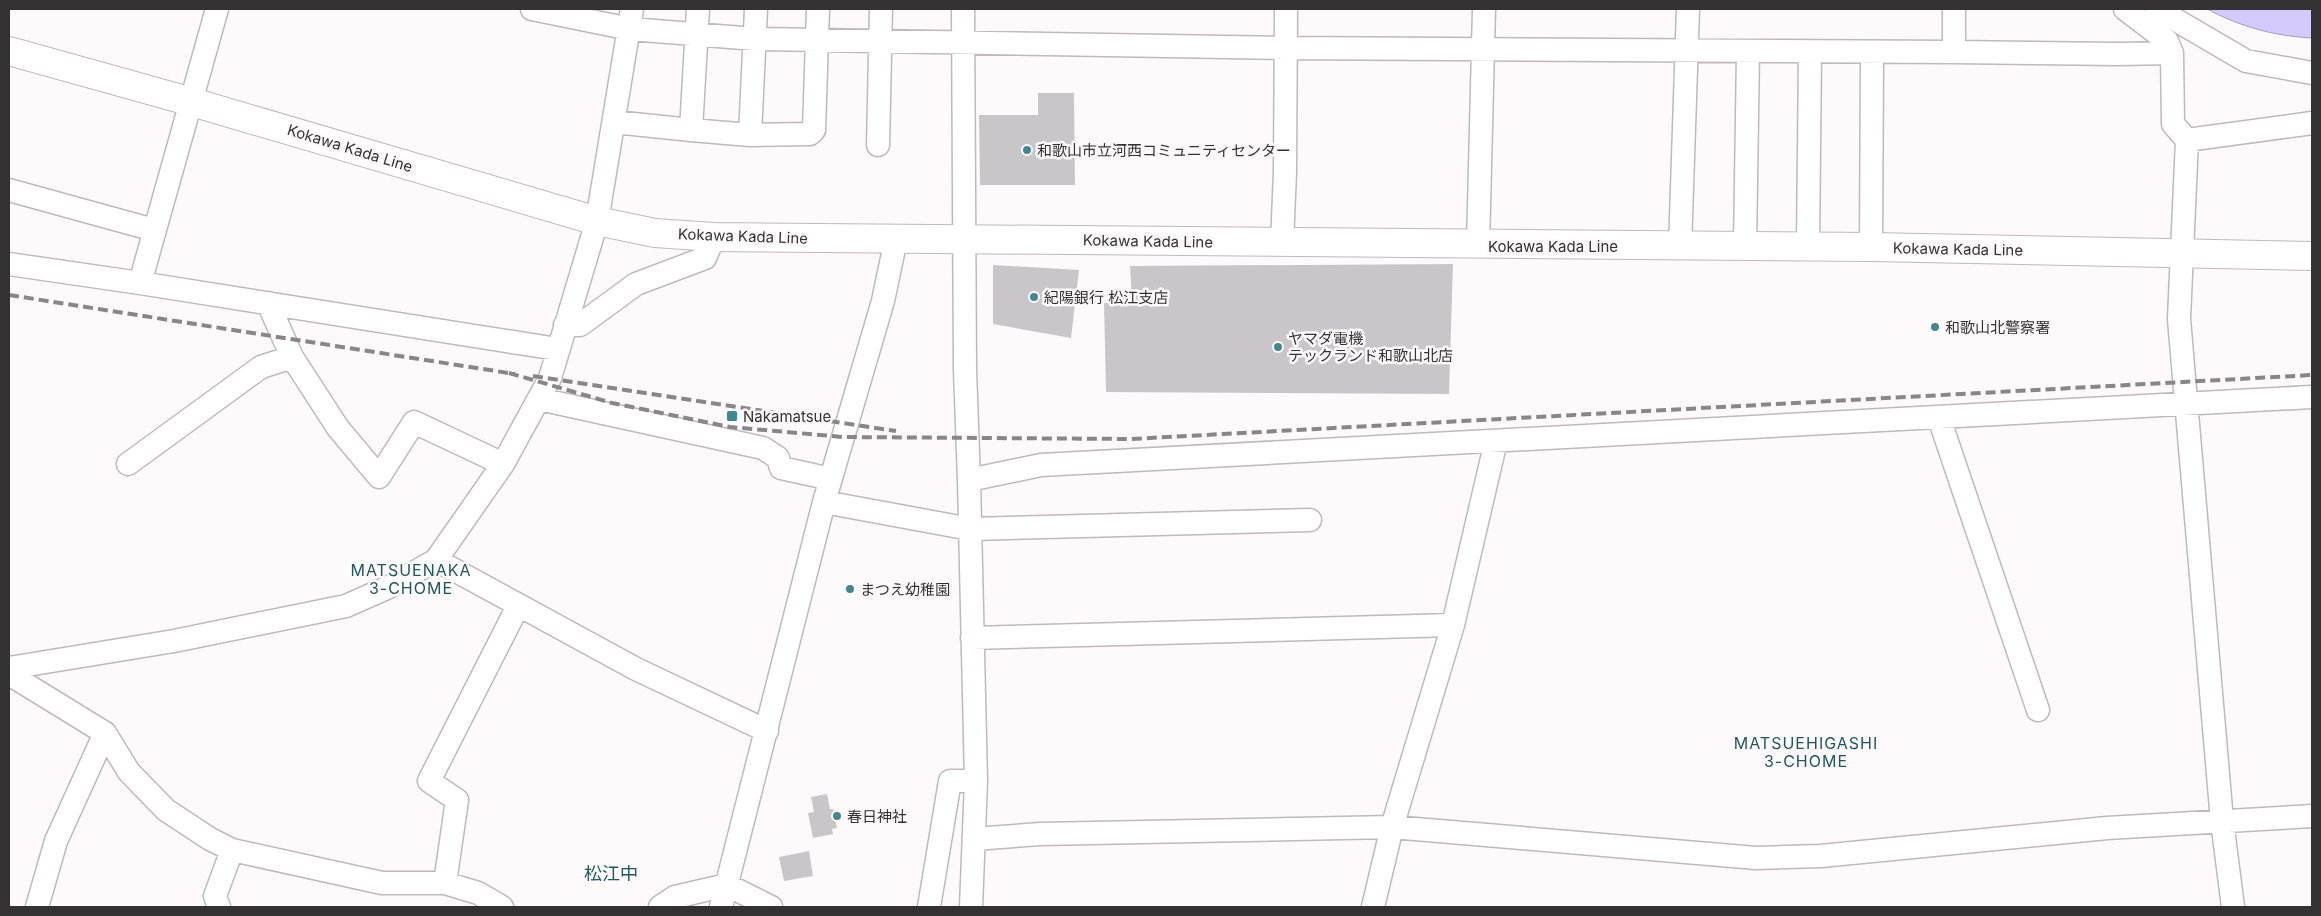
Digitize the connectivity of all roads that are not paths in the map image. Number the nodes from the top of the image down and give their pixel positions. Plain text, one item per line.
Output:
1 (217, 9) edge
2 (532, 9) edge
3 (698, 9) edge
4 (756, 9) edge
5 (818, 9) edge
6 (882, 9) edge
7 (963, 9) edge
8 (1286, 9) edge
9 (1484, 9) edge
10 (1688, 9) edge
11 (1954, 9) edge
12 (2125, 9) edge
13 (2156, 9) edge
14 (631, 19) edge
15 (697, 34) junction
16 (755, 39) junction
17 (817, 41) junction
18 (881, 42) junction
19 (962, 43) junction
20 (1286, 48) junction
21 (1483, 49) junction
22 (9, 51) edge
23 (1687, 52) junction
24 (1748, 52) junction
25 (1810, 52) junction
26 (1872, 52) junction
27 (1954, 52) junction
28 (2172, 53) junction
29 (2312, 73) edge
30 (192, 102) junction
31 (614, 122) junction
32 (2312, 123) edge
33 (691, 130) junction
34 (750, 135) junction
35 (2187, 140) junction
36 (878, 146) dead end
37 (9, 190) edge
38 (598, 220) junction
39 (154, 230) junction
40 (714, 237) junction
41 (896, 239) junction
42 (963, 240) junction
43 (1282, 243) junction
44 (1478, 245) junction
45 (1745, 246) junction
46 (1680, 247) junction
47 (1808, 247) junction
48 (1871, 247) junction
49 (2181, 254) junction
50 (2312, 256) edge
51 (9, 264) edge
52 (140, 282) junction
53 (268, 303) junction
54 (565, 325) junction
55 (557, 349) junction
56 (292, 357) junction
57 (2312, 397) edge
58 (539, 399) junction
59 (2186, 404) junction
60 (1939, 418) junction
61 (1496, 441) junction
62 (128, 464) dead end
63 (503, 464) junction
64 (831, 479) junction
65 (969, 480) junction
66 (824, 502) junction
67 (1310, 520) dead end
68 (970, 529) junction
69 (436, 560) junction
70 (518, 606) junction
71 (1453, 625) junction
72 (972, 638) junction
73 (9, 668) edge
74 (9, 674) edge
75 (2038, 710) dead end
76 (767, 731) junction
77 (105, 733) junction
78 (976, 781) junction
79 (2312, 816) edge
80 (2222, 821) junction
81 (1392, 827) junction
82 (974, 839) junction
83 (232, 850) junction
84 (445, 882) junction
85 (727, 885) junction
86 (37, 907) edge
87 (219, 907) edge
88 (502, 907) edge
89 (660, 907) edge
90 (721, 907) edge
91 (771, 907) edge
92 (929, 907) edge
93 (971, 907) edge
94 (1373, 907) edge
95 (2233, 907) edge

1 - 30 street
2 - 14 street
3 - 15 street
4 - 16 street
5 - 17 street
6 - 18 street
7 - 19 street
8 - 20 street
9 - 21 street
10 - 23 street
11 - 27 street
12 - 28 street
13 - 29 street
14 - 15 street
14 - 31 street
15 - 16 street
15 - 33 street
16 - 17 street
16 - 34 street
17 - 18 street
17 - 34 street
18 - 19 street
18 - 36 street
19 - 20 street
19 - 42 street
20 - 21 street
20 - 43 street
21 - 23 street
21 - 44 street
22 - 30 main road, Kokawa Kada Line
23 - 24 street
23 - 46 street
24 - 25 street
24 - 45 street
25 - 26 street
25 - 47 street
26 - 27 street
26 - 48 street
27 - 28 street
28 - 35 street
30 - 38 main road, Kokawa Kada Line
30 - 39 street
31 - 33 street
31 - 38 street
32 - 35 street
33 - 34 street
35 - 49 street
37 - 39 street
38 - 40 main road, Kokawa Kada Line
38 - 54 street
39 - 52 street
40 - 41 main road, Kokawa Kada Line
40 - 54 street
41 - 42 main road, Kokawa Kada Line
41 - 64 street
42 - 43 main road, Kokawa Kada Line
42 - 65 street
43 - 44 main road, Kokawa Kada Line
44 - 46 main road, Kokawa Kada Line
45 - 46 main road, Kokawa Kada Line
45 - 47 main road, Kokawa Kada Line
47 - 48 main road, Kokawa Kada Line
48 - 49 main road, Kokawa Kada Line
49 - 50 main road, Kokawa Kada Line
49 - 59 street
51 - 52 street
52 - 53 street
53 - 55 street
53 - 56 street
54 - 55 street
55 - 58 street
56 - 62 street
56 - 63 street
57 - 59 street
58 - 63 street
58 - 64 street
59 - 60 street
59 - 80 street
60 - 61 street
60 - 75 street
61 - 65 street
61 - 71 street
63 - 69 street
64 - 66 street
65 - 68 street
66 - 68 street
66 - 76 street
67 - 68 street
68 - 72 street
69 - 70 street
69 - 73 street
70 - 76 street
70 - 84 street
71 - 72 street
71 - 81 street
72 - 78 street
74 - 77 street
76 - 85 street
77 - 83 street
77 - 86 street
78 - 82 street
78 - 92 street
79 - 80 street
80 - 81 street
80 - 95 street
81 - 82 street
81 - 94 street
82 - 93 street
83 - 84 street
83 - 87 street
84 - 88 street
85 - 89 street
85 - 90 street
85 - 91 street

